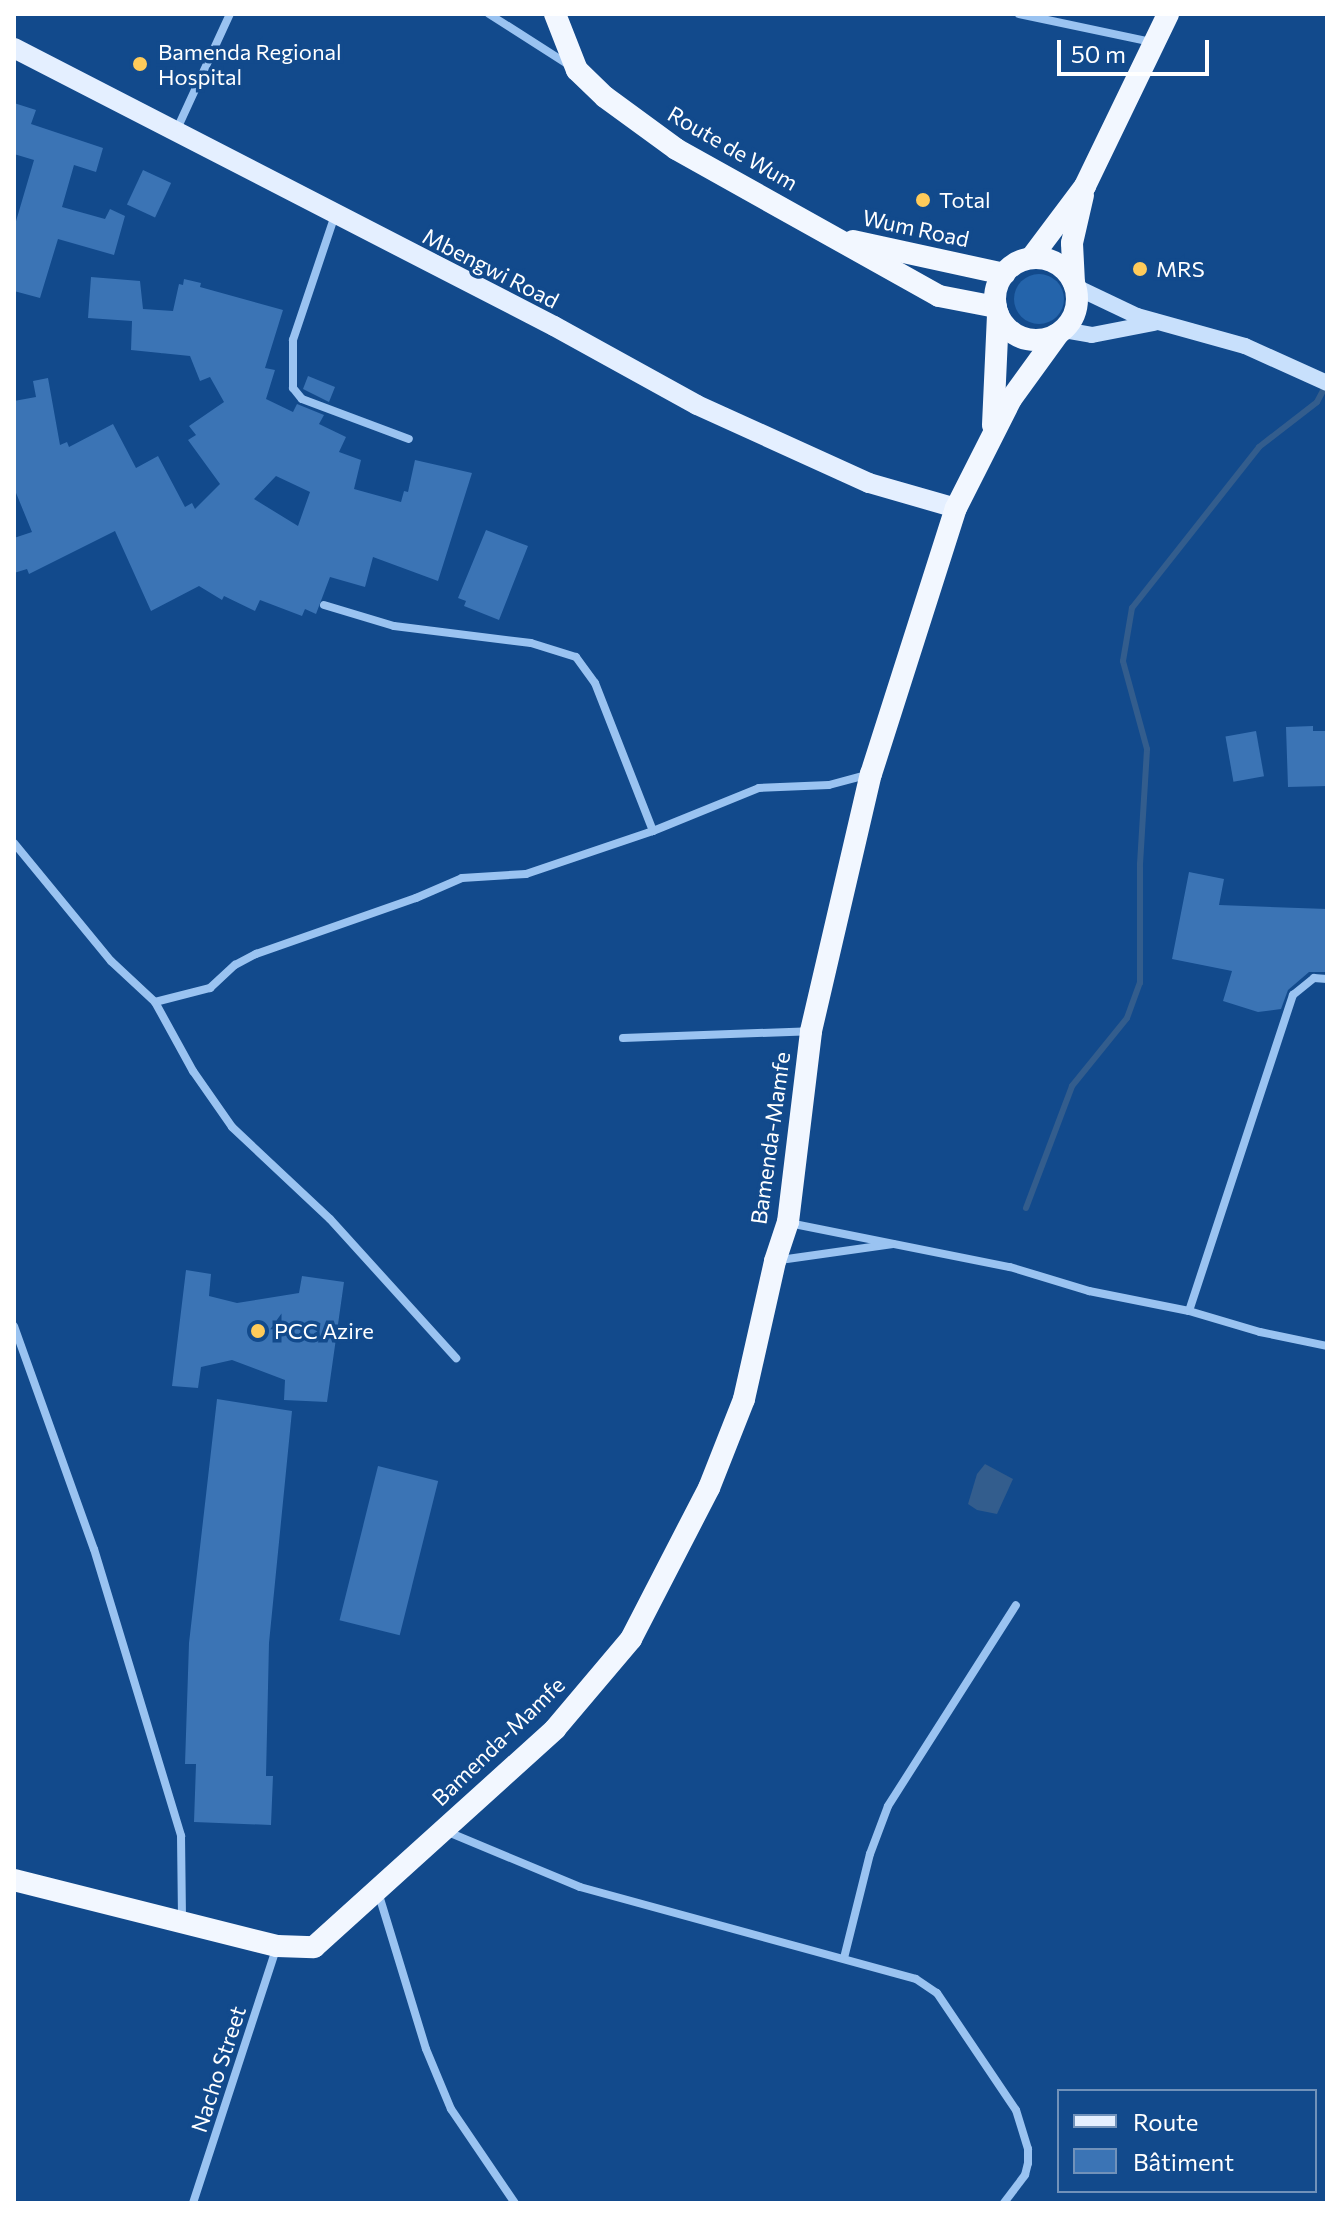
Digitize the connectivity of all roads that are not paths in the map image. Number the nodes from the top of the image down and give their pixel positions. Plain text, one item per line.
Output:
1 (230, 14) edge
2 (489, 14) edge
3 (555, 14) edge
4 (1019, 14) edge
5 (1168, 14) edge
6 (1153, 42) junction
7 (14, 48) edge
8 (577, 70) junction
9 (175, 133) junction
10 (1085, 186) junction
11 (335, 215) junction
12 (842, 239) junction
13 (1031, 258) junction
14 (1004, 274) junction
15 (1075, 285) junction
16 (997, 310) junction
17 (1160, 322) junction
18 (1061, 332) junction
19 (1327, 383) edge
20 (993, 430) junction
21 (409, 439) dead end
22 (956, 508) junction
23 (324, 605) dead end
24 (871, 774) junction
25 (653, 831) junction
26 (14, 843) edge
27 (1327, 979) edge
28 (155, 1002) junction
29 (811, 1031) junction
30 (623, 1038) dead end
31 (788, 1222) junction
32 (901, 1243) junction
33 (775, 1261) junction
34 (1189, 1311) junction
35 (14, 1326) edge
36 (1327, 1346) edge
37 (456, 1358) dead end
38 (1016, 1605) dead end
39 (444, 1830) junction
40 (14, 1880) edge
41 (379, 1894) junction
42 (182, 1920) junction
43 (277, 1946) junction
44 (844, 1958) junction
45 (193, 2203) edge
46 (515, 2203) edge
47 (1004, 2203) edge

1 - 9 street
2 - 8 street
3 - 8 highway, Route de Wum
4 - 6 street
5 - 6 highway
6 - 10 highway
7 - 9 main road, Mbengwi Road
8 - 12 highway, Route de Wum
9 - 11 main road, Mbengwi Road
10 - 13 highway
10 - 15 highway
11 - 21 street
11 - 22 main road, Mbengwi Road
12 - 14 highway, Wum Road
12 - 16 highway, Wum Road
13 - 14 highway
13 - 15 highway
14 - 16 highway
15 - 17 main road
15 - 18 highway
16 - 18 highway
16 - 20 highway, Bamenda-Mamfe
17 - 18 main road
17 - 19 main road
18 - 20 highway, Bamenda-Mamfe
20 - 22 highway, Bamenda-Mamfe
22 - 24 highway, Bamenda-Mamfe
23 - 25 street
24 - 25 street
24 - 29 highway, Bamenda-Mamfe
25 - 28 street
26 - 28 street
27 - 34 street
28 - 37 street
29 - 30 street
29 - 31 highway, Bamenda-Mamfe
31 - 32 street
31 - 33 highway, Bamenda-Mamfe
32 - 33 street
32 - 34 street
33 - 39 highway, Bamenda-Mamfe
34 - 36 street
35 - 42 street
38 - 44 street
39 - 41 highway, Bamenda-Mamfe
39 - 44 street
40 - 42 highway, Bamenda-Mamfe
41 - 43 highway, Bamenda-Mamfe
41 - 46 street
42 - 43 highway, Bamenda-Mamfe
43 - 45 street, Nacho Street
44 - 47 street

